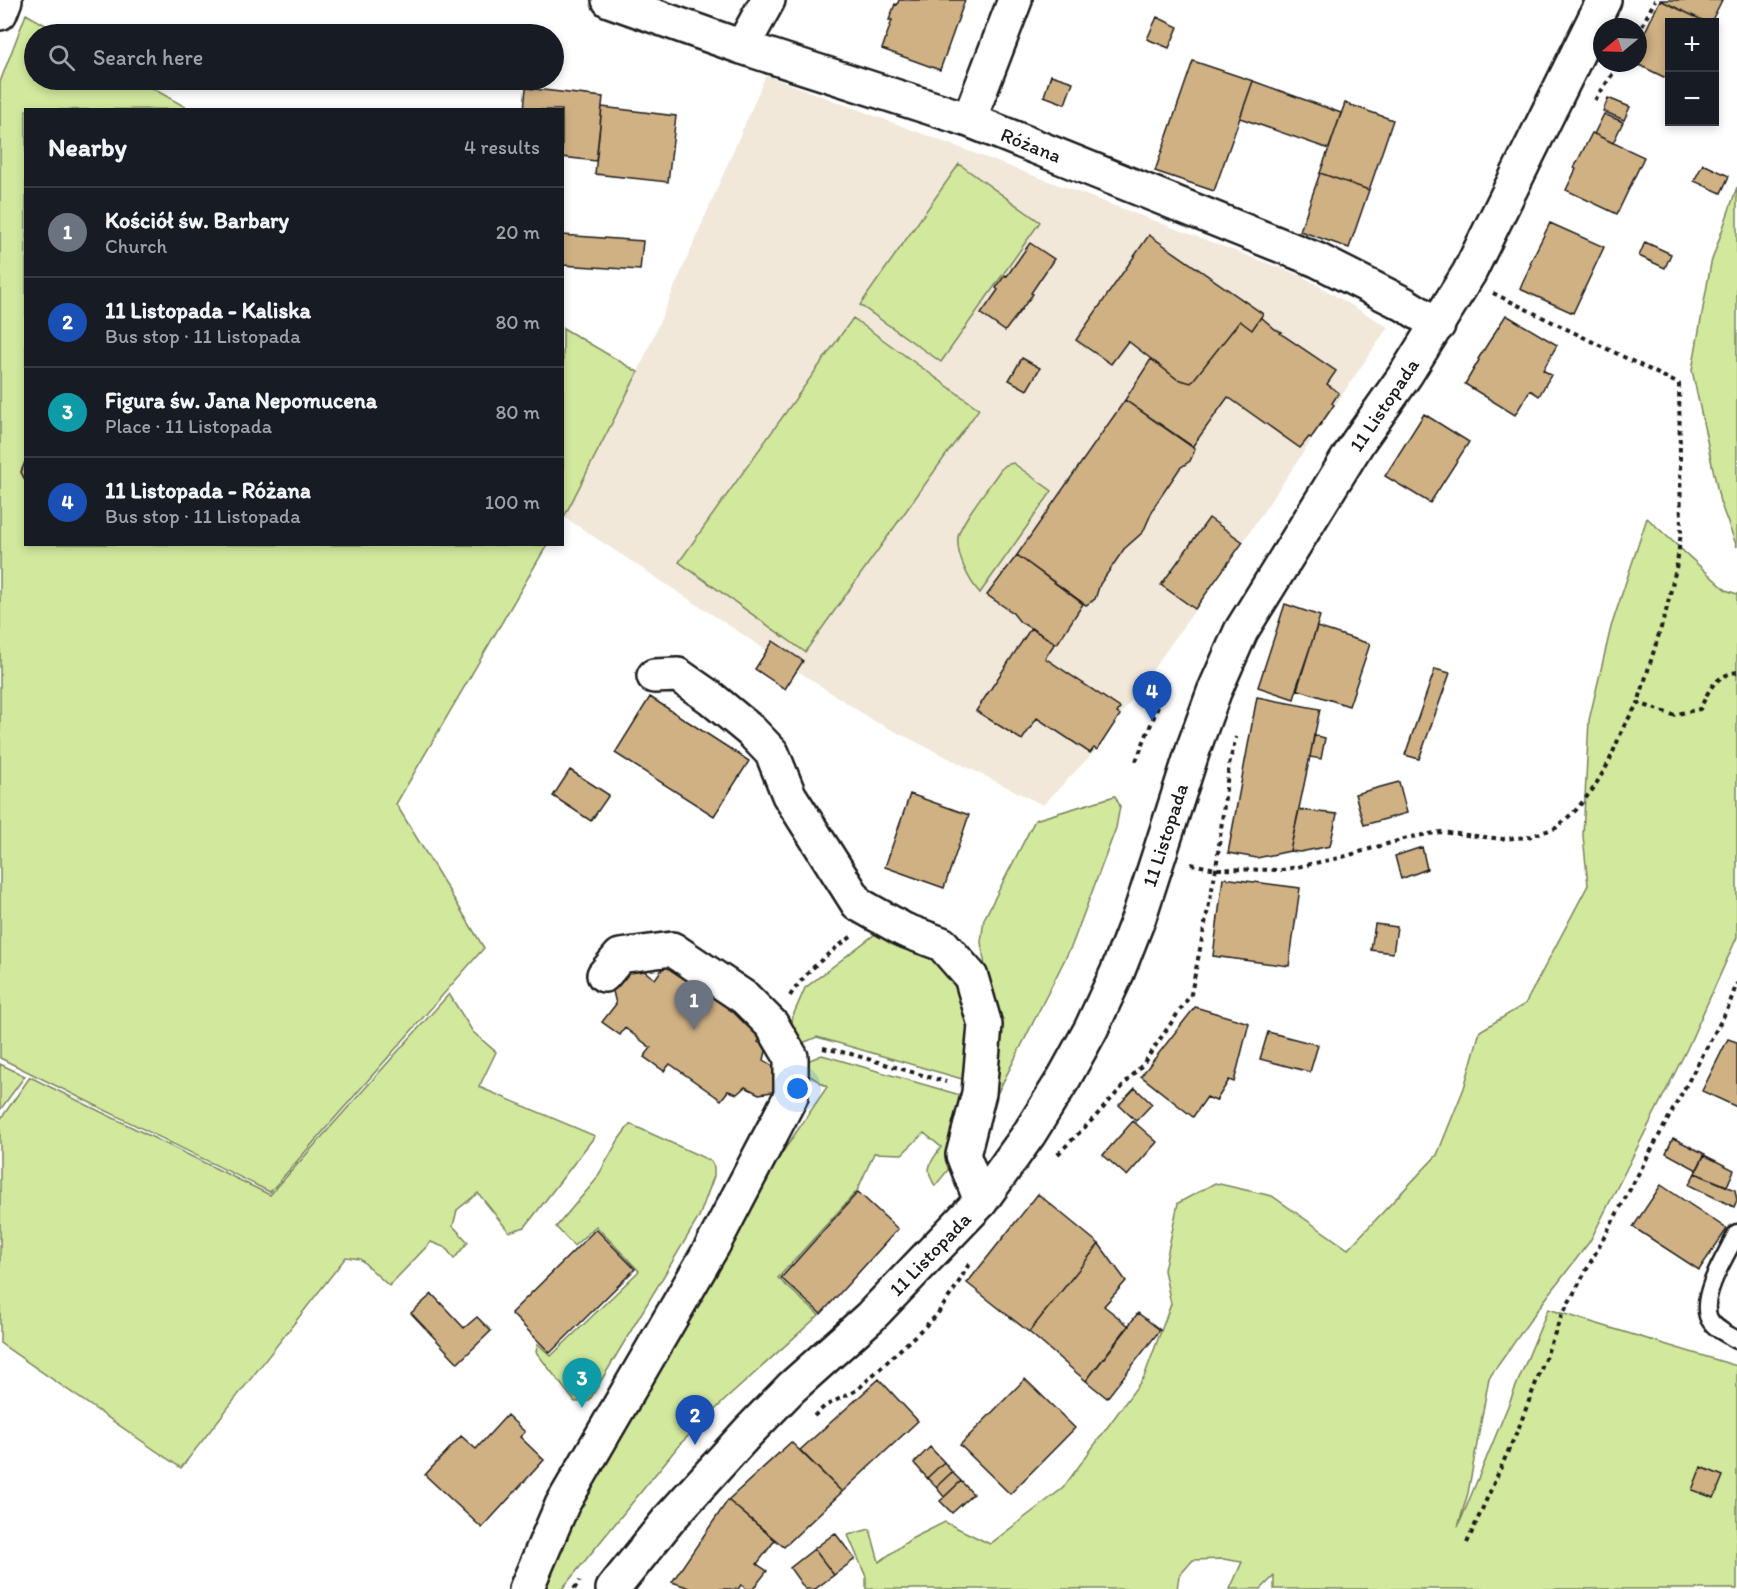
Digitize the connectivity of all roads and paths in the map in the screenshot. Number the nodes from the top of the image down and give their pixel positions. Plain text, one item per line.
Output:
1 (5, 0) edge
2 (609, 0) edge
3 (768, 0) edge
4 (1015, 0) edge
5 (1604, 0) edge
6 (1655, 0) edge
7 (0, 13) edge
8 (1646, 18) edge
9 (742, 47) junction
10 (1614, 72) edge
11 (1590, 107) dead end
12 (969, 120) junction
13 (1497, 282) dead end
14 (1438, 325) junction
15 (1737, 672) edge
16 (654, 676) dead end
17 (1168, 682) dead end
18 (1638, 703) junction
19 (1237, 733) dead end
20 (1136, 761) dead end
21 (1216, 869) junction
22 (882, 917) junction
23 (604, 975) dead end
24 (1737, 983) edge
25 (772, 1025) junction
26 (791, 1057) junction
27 (979, 1093) junction
28 (1054, 1158) dead end
29 (981, 1201) junction
30 (1737, 1233) edge
31 (971, 1260) dead end
32 (1737, 1340) edge
33 (857, 1390) dead end
34 (1467, 1543) dead end
35 (526, 1589) edge
36 (613, 1589) edge

1 - 7 street
2 - 9 street, Różana
3 - 9 street
4 - 12 street
5 - 14 street, 11 Listopada
6 - 8 path
9 - 12 street, Różana
10 - 11 path
12 - 14 street, Różana
13 - 18 path
14 - 29 street, 11 Listopada
15 - 18 path
16 - 22 street
17 - 20 path
18 - 21 path
19 - 21 path
21 - 28 path
22 - 25 path
22 - 27 street
23 - 25 street
24 - 34 path
25 - 26 street
26 - 27 path
26 - 35 street
27 - 29 street
29 - 36 street, 11 Listopada
30 - 32 lane
31 - 33 path

